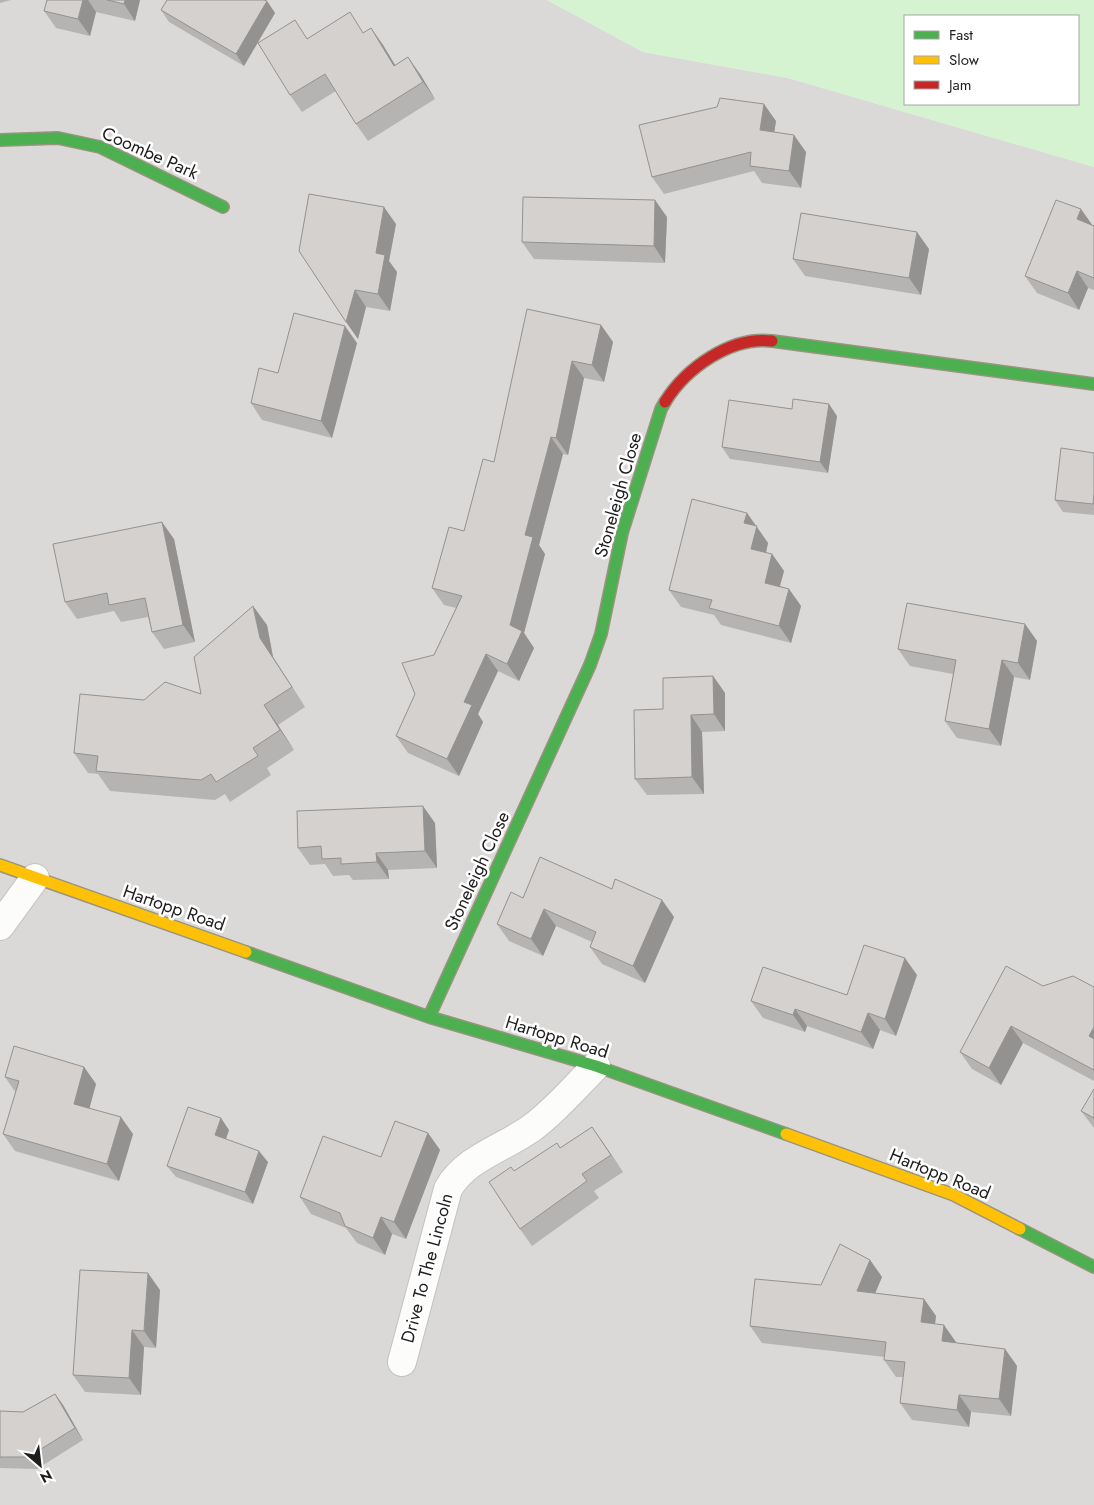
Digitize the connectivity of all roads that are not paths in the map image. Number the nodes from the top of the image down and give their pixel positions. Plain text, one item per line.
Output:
1 (0, 140) edge
2 (224, 207) dead end
3 (1094, 384) edge
4 (0, 865) edge
5 (34, 878) junction
6 (0, 926) edge
7 (429, 1017) junction
8 (596, 1066) junction
9 (1094, 1267) edge
10 (402, 1362) dead end

1 - 2 street, Coombe Park
3 - 7 street, Stoneleigh Close
4 - 5 street, Hartopp Road
5 - 6 street
5 - 7 street, Hartopp Road
7 - 8 street, Hartopp Road
8 - 9 street, Hartopp Road
8 - 10 street, Drive To The Lincoln

